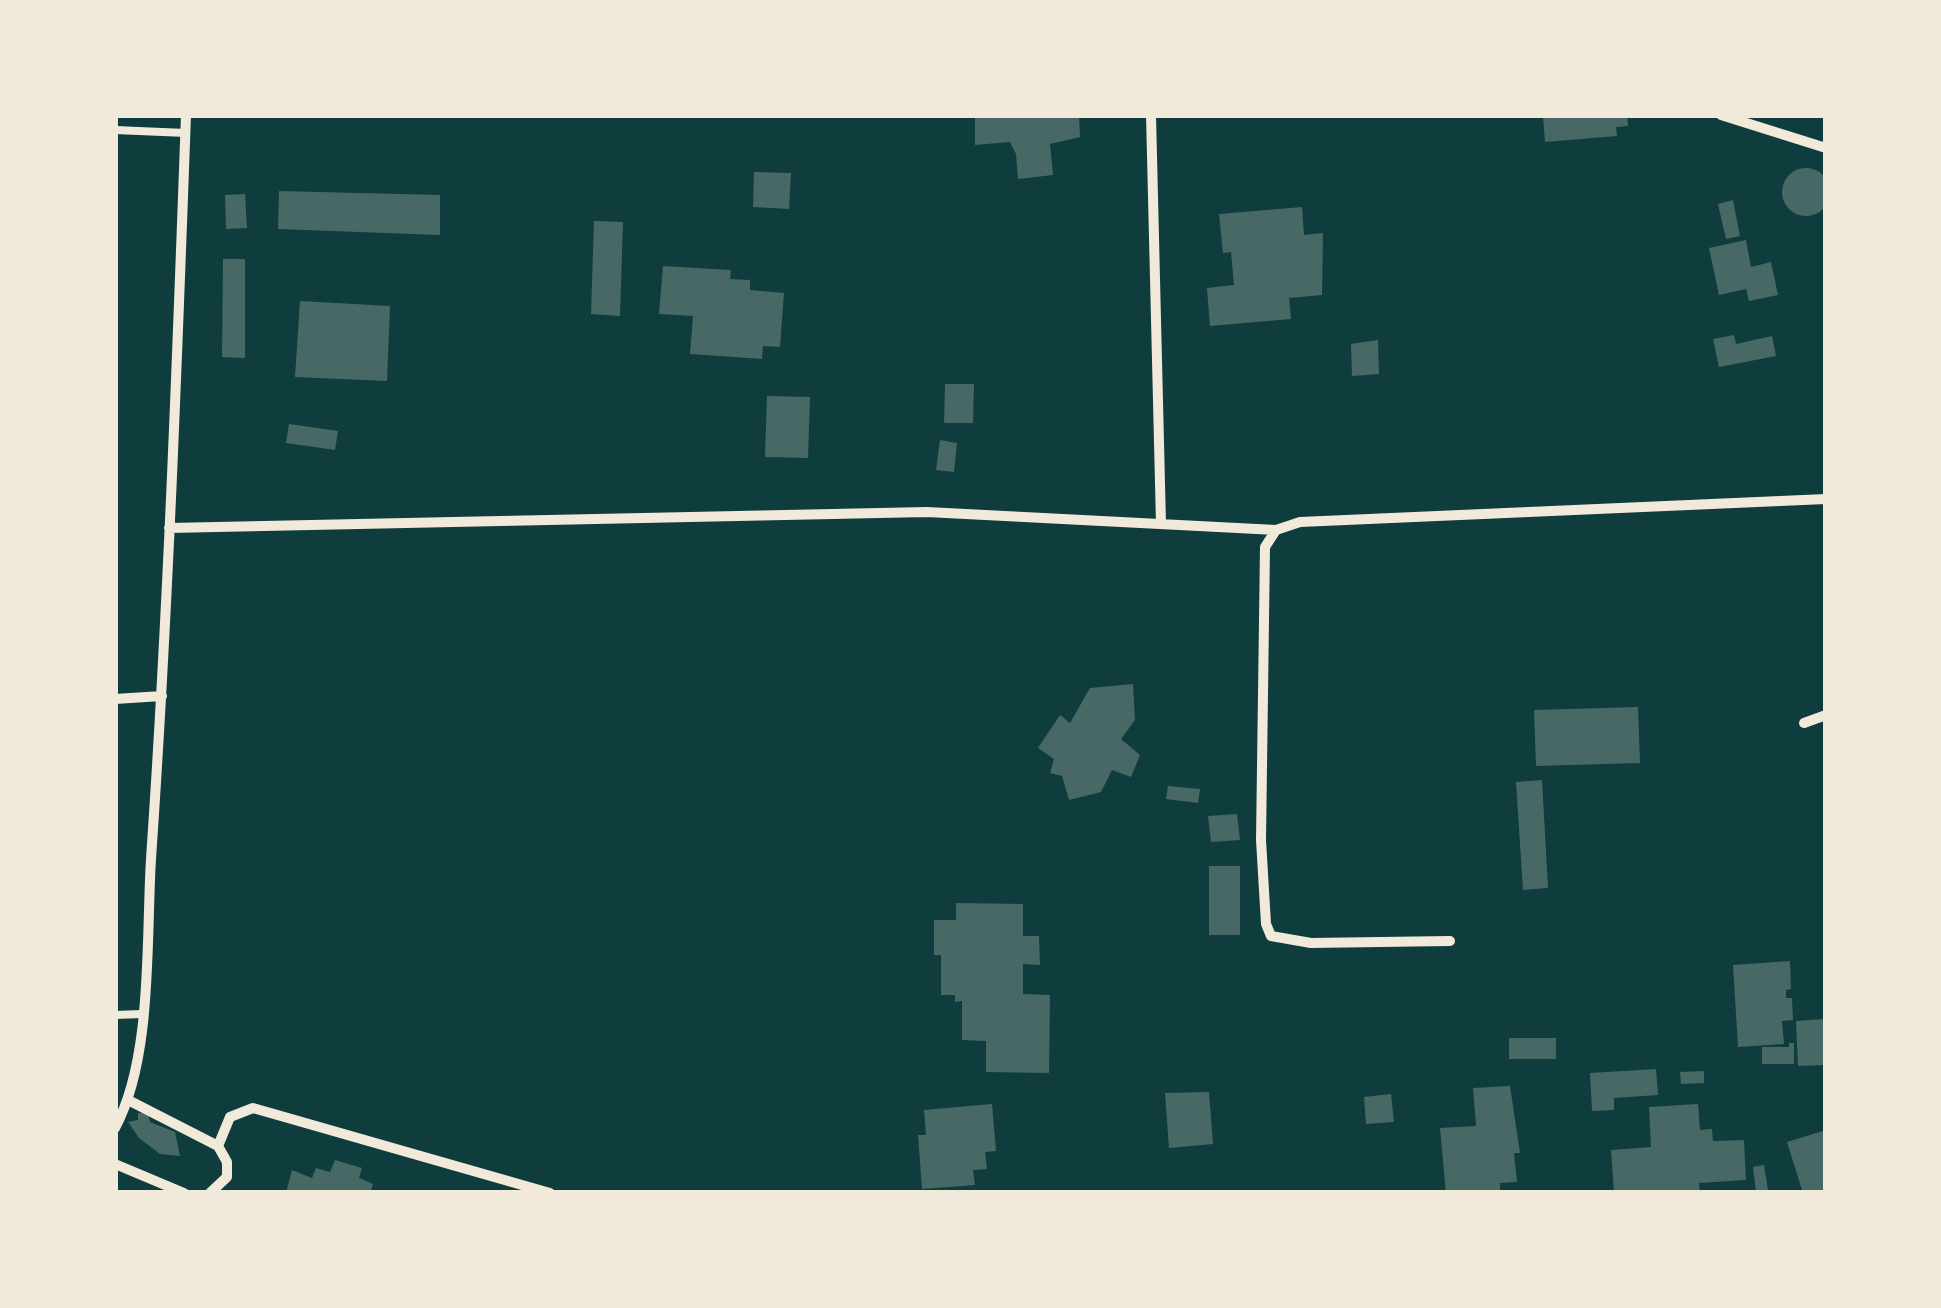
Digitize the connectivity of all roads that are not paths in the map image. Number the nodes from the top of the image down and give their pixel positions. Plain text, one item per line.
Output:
1 (186, 115) edge
2 (1151, 115) edge
3 (1721, 115) edge
4 (115, 130) edge
5 (186, 133) junction
6 (1826, 148) edge
7 (1826, 499) edge
8 (1161, 524) junction
9 (169, 528) junction
10 (1276, 530) junction
11 (162, 696) junction
12 (115, 699) edge
13 (1826, 715) edge
14 (1804, 722) dead end
15 (1450, 941) dead end
16 (142, 1014) junction
17 (115, 1015) edge
18 (130, 1101) junction
19 (115, 1128) edge
20 (218, 1146) junction
21 (115, 1164) edge
22 (184, 1193) edge
23 (210, 1193) edge
24 (550, 1193) edge

1 - 5 street
2 - 8 street
3 - 6 street
4 - 5 lane
5 - 9 street
7 - 10 street
8 - 9 street
8 - 10 street
9 - 11 street
10 - 15 street
11 - 12 street
11 - 16 street
13 - 14 street
16 - 17 lane
16 - 18 street
18 - 19 street
18 - 20 street
20 - 23 street
20 - 24 street
21 - 22 street

